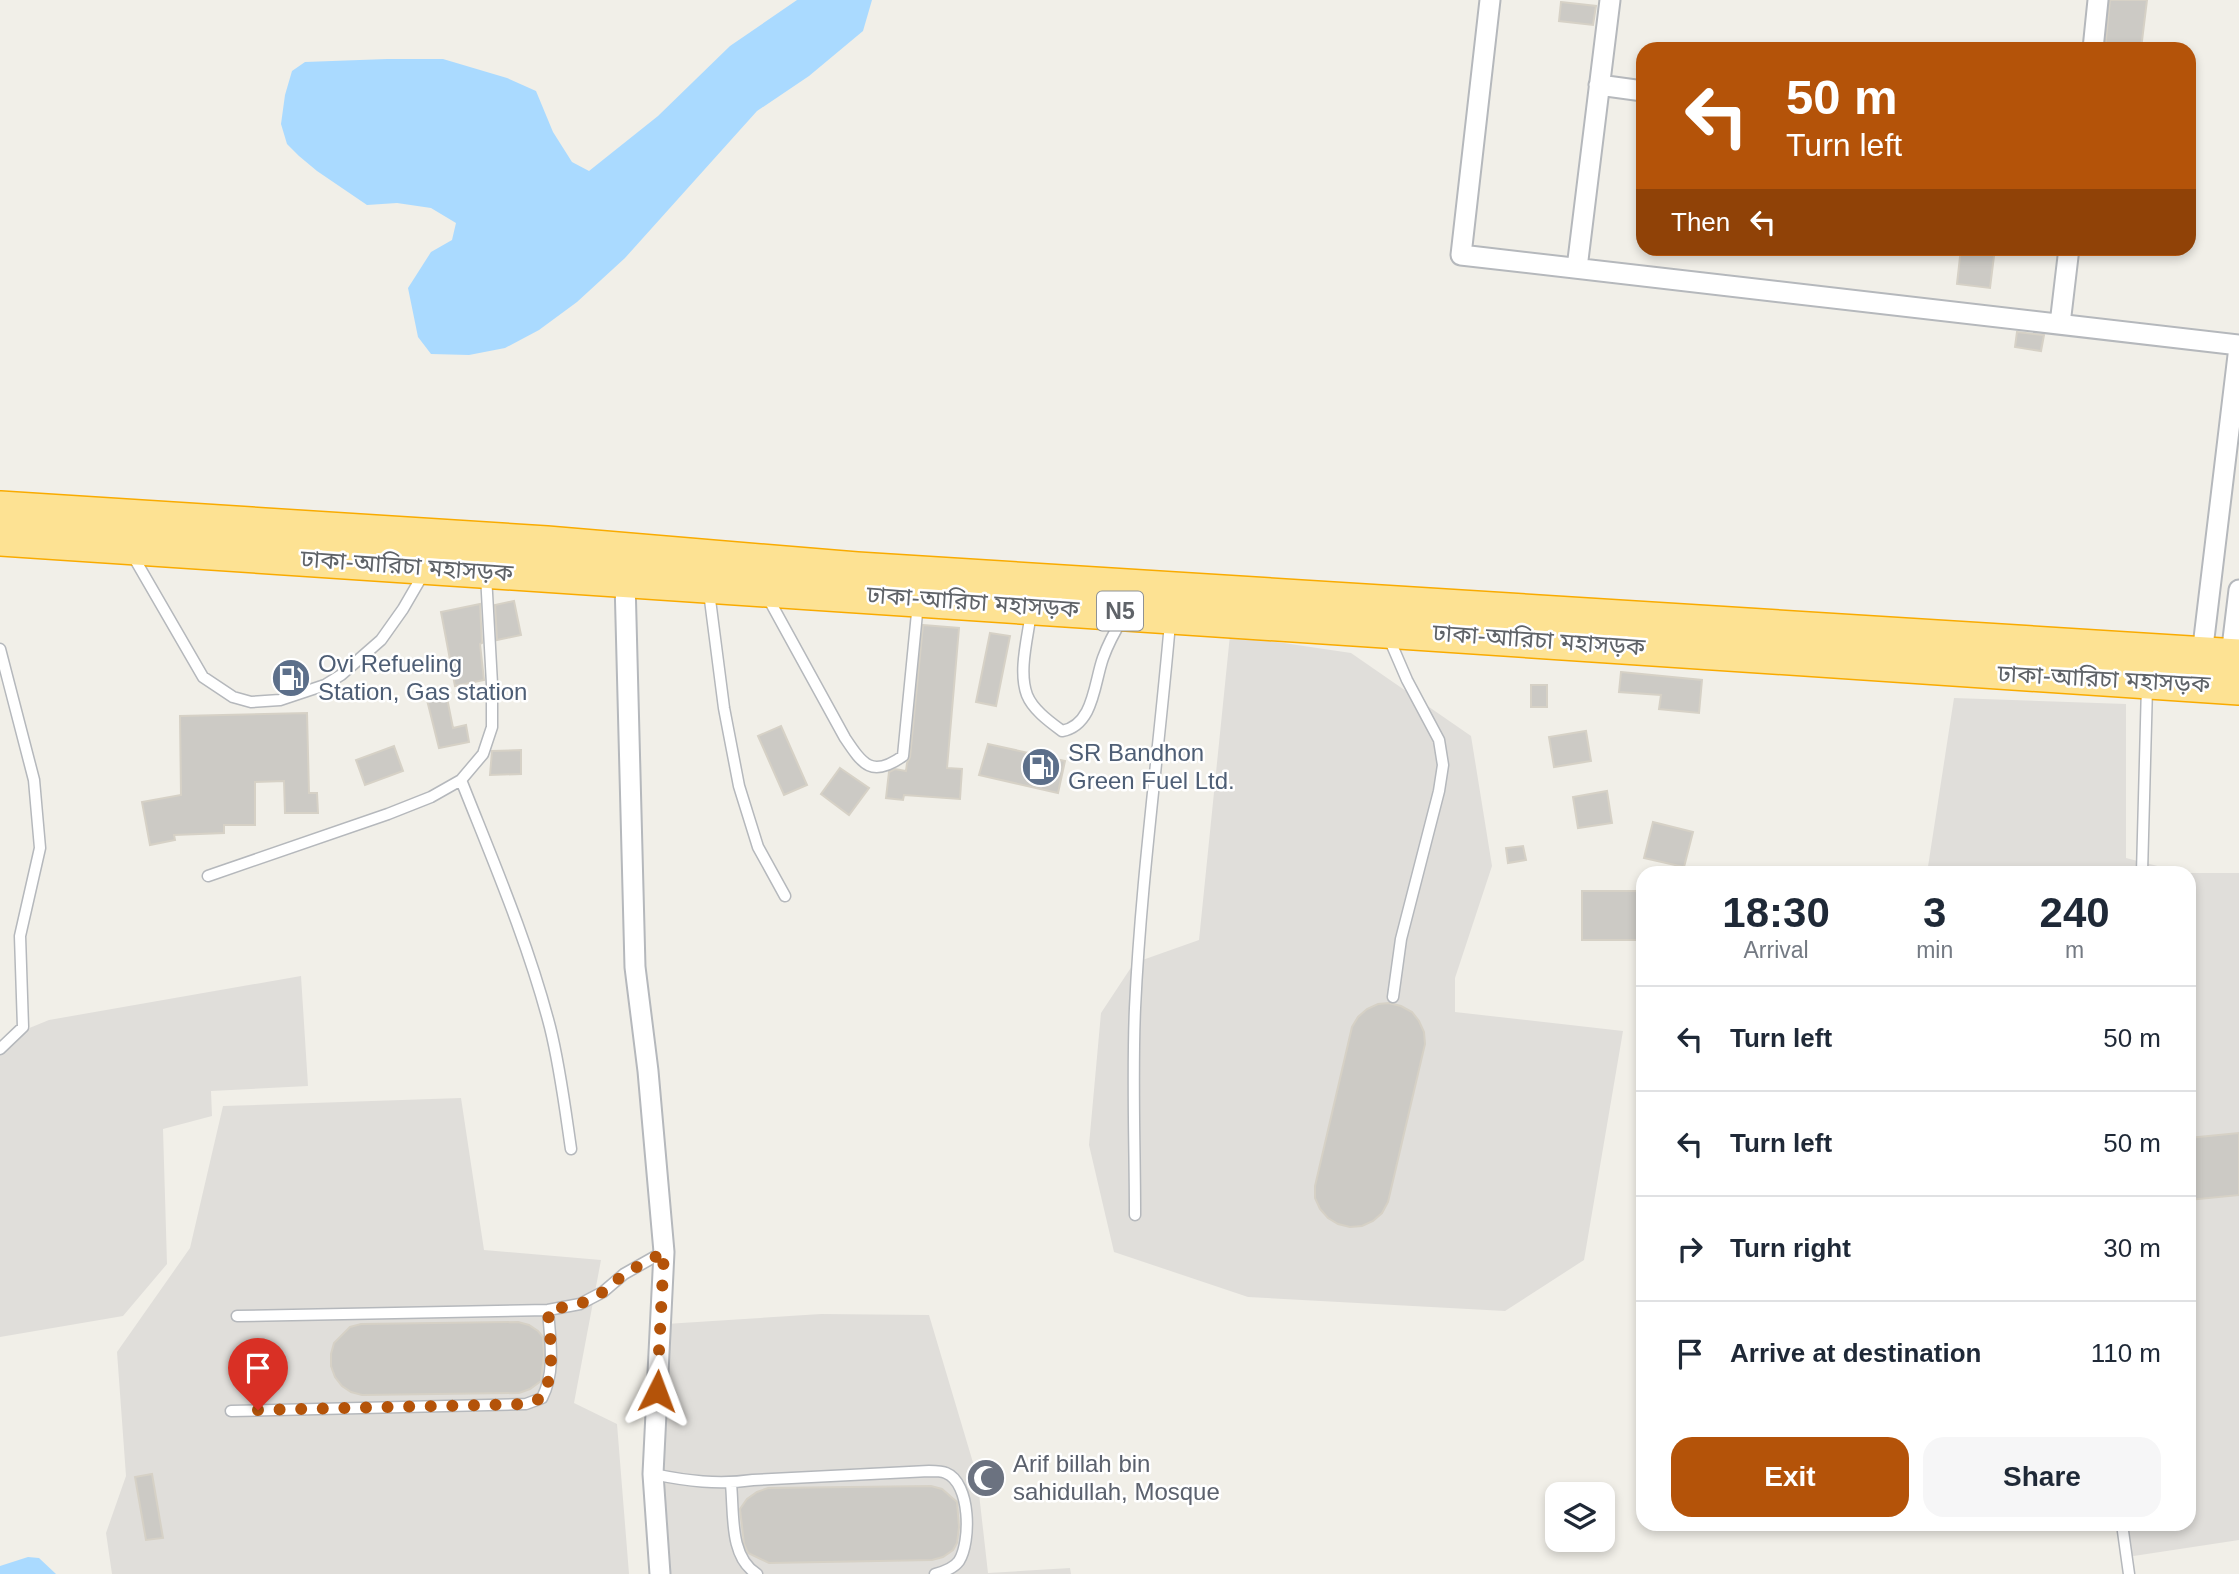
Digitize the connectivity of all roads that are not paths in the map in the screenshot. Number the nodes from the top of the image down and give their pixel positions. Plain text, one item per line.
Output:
1 (1490, 0) edge
2 (1610, 0) edge
3 (2098, 0) edge
4 (2094, 42) edge
5 (1600, 85) junction
6 (1636, 90) edge
7 (2068, 256) edge
8 (1577, 268) junction
9 (2060, 324) junction
10 (2239, 346) edge
11 (0, 509) edge
12 (0, 538) edge
13 (111, 546) junction
14 (438, 567) junction
15 (486, 571) junction
16 (625, 581) junction
17 (708, 584) junction
18 (762, 588) junction
19 (2239, 590) edge
20 (918, 599) junction
21 (1032, 607) junction
22 (1127, 612) junction
23 (1170, 615) junction
24 (1385, 629) junction
25 (0, 649) edge
26 (2228, 664) edge
27 (2147, 682) junction
28 (461, 780) junction
29 (2142, 866) edge
30 (208, 876) dead end
31 (785, 896) dead end
32 (1393, 997) dead end
33 (0, 1049) edge
34 (571, 1149) dead end
35 (1135, 1215) dead end
36 (664, 1252) junction
37 (548, 1310) junction
38 (237, 1315) dead end
39 (231, 1411) dead end
40 (653, 1474) junction
41 (731, 1483) junction
42 (2123, 1531) edge
43 (660, 1574) edge
44 (757, 1574) edge
45 (935, 1574) edge
46 (2129, 1574) edge

1 - 8 street
2 - 5 street
3 - 4 street
5 - 6 street
5 - 8 street
7 - 9 street
8 - 9 street
9 - 10 street
10 - 26 street
11 - 26 highway, ঢাকা-আরিচা মহাসড়ক / N5
12 - 13 highway, ঢাকা-আরিচা মহাসড়ক / N5
13 - 14 highway, ঢাকা-আরিচা মহাসড়ক / N5
13 - 14 lane
14 - 15 highway, ঢাকা-আরিচা মহাসড়ক / N5
15 - 16 highway, ঢাকা-আরিচা মহাসড়ক / N5
15 - 28 lane
16 - 17 highway, ঢাকা-আরিচা মহাসড়ক / N5
16 - 36 street
17 - 18 highway, ঢাকা-আরিচা মহাসড়ক / N5
17 - 31 lane
18 - 20 highway, ঢাকা-আরিচা মহাসড়ক / N5
18 - 20 lane
19 - 26 street
20 - 21 highway, ঢাকা-আরিচা মহাসড়ক / N5
21 - 22 highway, ঢাকা-আরিচা মহাসড়ক / N5
21 - 22 lane
22 - 23 highway, ঢাকা-আরিচা মহাসড়ক / N5
23 - 24 highway, ঢাকা-আরিচা মহাসড়ক / N5
23 - 35 lane
24 - 27 highway, ঢাকা-আরিচা মহাসড়ক / N5
24 - 32 lane
25 - 33 lane
26 - 27 highway, ঢাকা-আরিচা মহাসড়ক / N5
27 - 29 lane
28 - 30 lane
28 - 34 lane
36 - 37 lane
36 - 40 street
37 - 38 lane
37 - 39 lane
40 - 41 lane
40 - 43 street
41 - 44 lane
41 - 45 lane
42 - 46 lane

